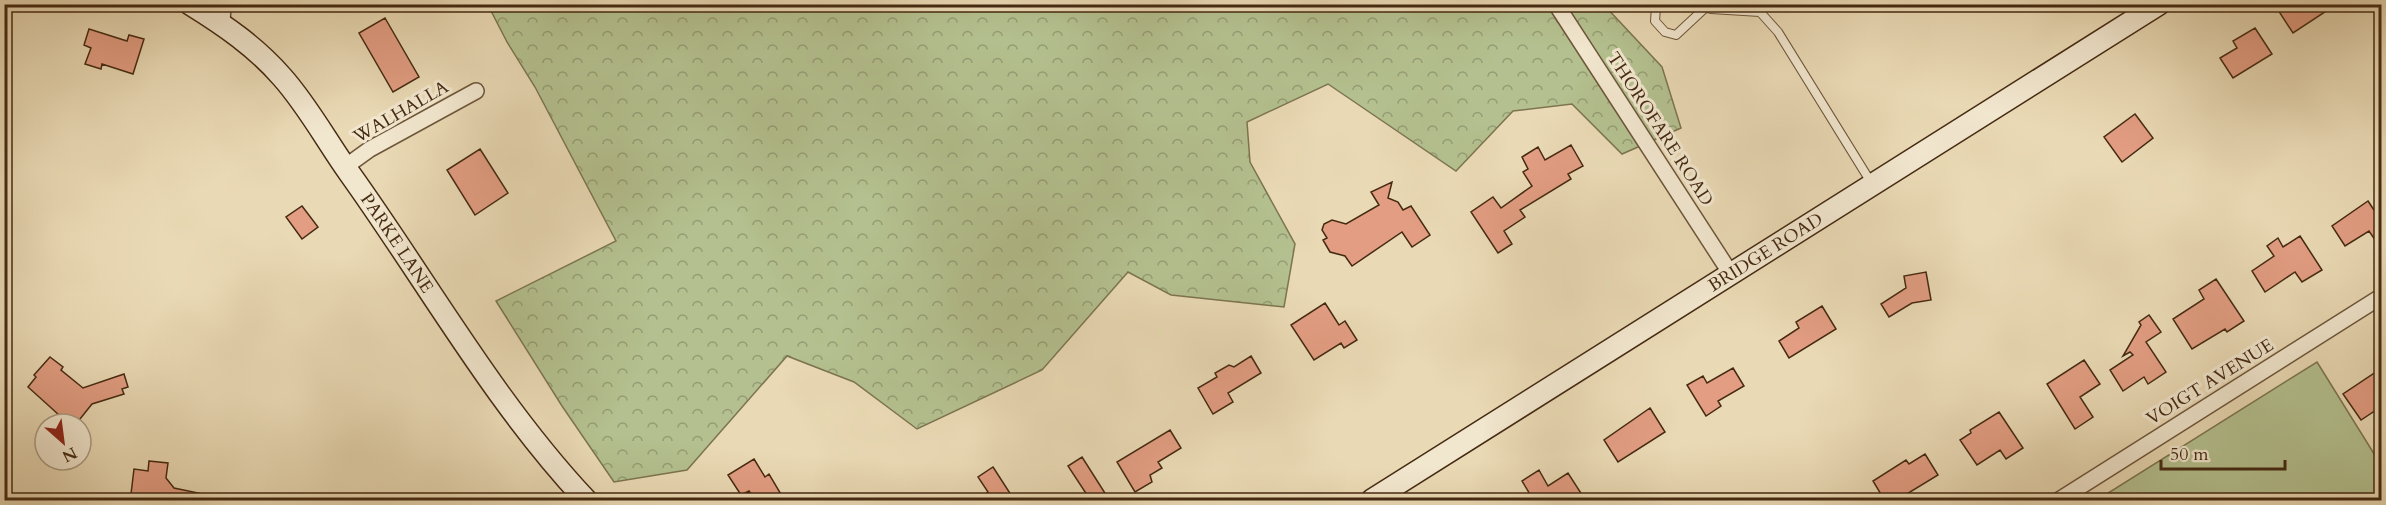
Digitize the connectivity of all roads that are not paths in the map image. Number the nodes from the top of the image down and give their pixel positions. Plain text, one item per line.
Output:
1 (190, 4) edge
2 (1556, 4) edge
3 (1661, 4) edge
4 (1692, 4) edge
5 (2159, 4) edge
6 (1705, 8) junction
7 (222, 14) edge
8 (476, 91) dead end
9 (345, 167) junction
10 (1873, 185) junction
11 (1731, 274) junction
12 (2382, 296) edge
13 (586, 501) edge
14 (1372, 501) edge
15 (2059, 501) edge

1 - 7 main road, PARKE LANE
2 - 11 street, THOROFARE ROAD
3 - 6 lane
4 - 6 lane
5 - 10 main road, BRIDGE ROAD
6 - 10 lane
7 - 9 main road, PARKE LANE
8 - 9 street, WALHALLA
9 - 13 main road, PARKE LANE
10 - 11 main road, BRIDGE ROAD
11 - 14 main road, BRIDGE ROAD
12 - 15 street, VOIGT AVENUE

